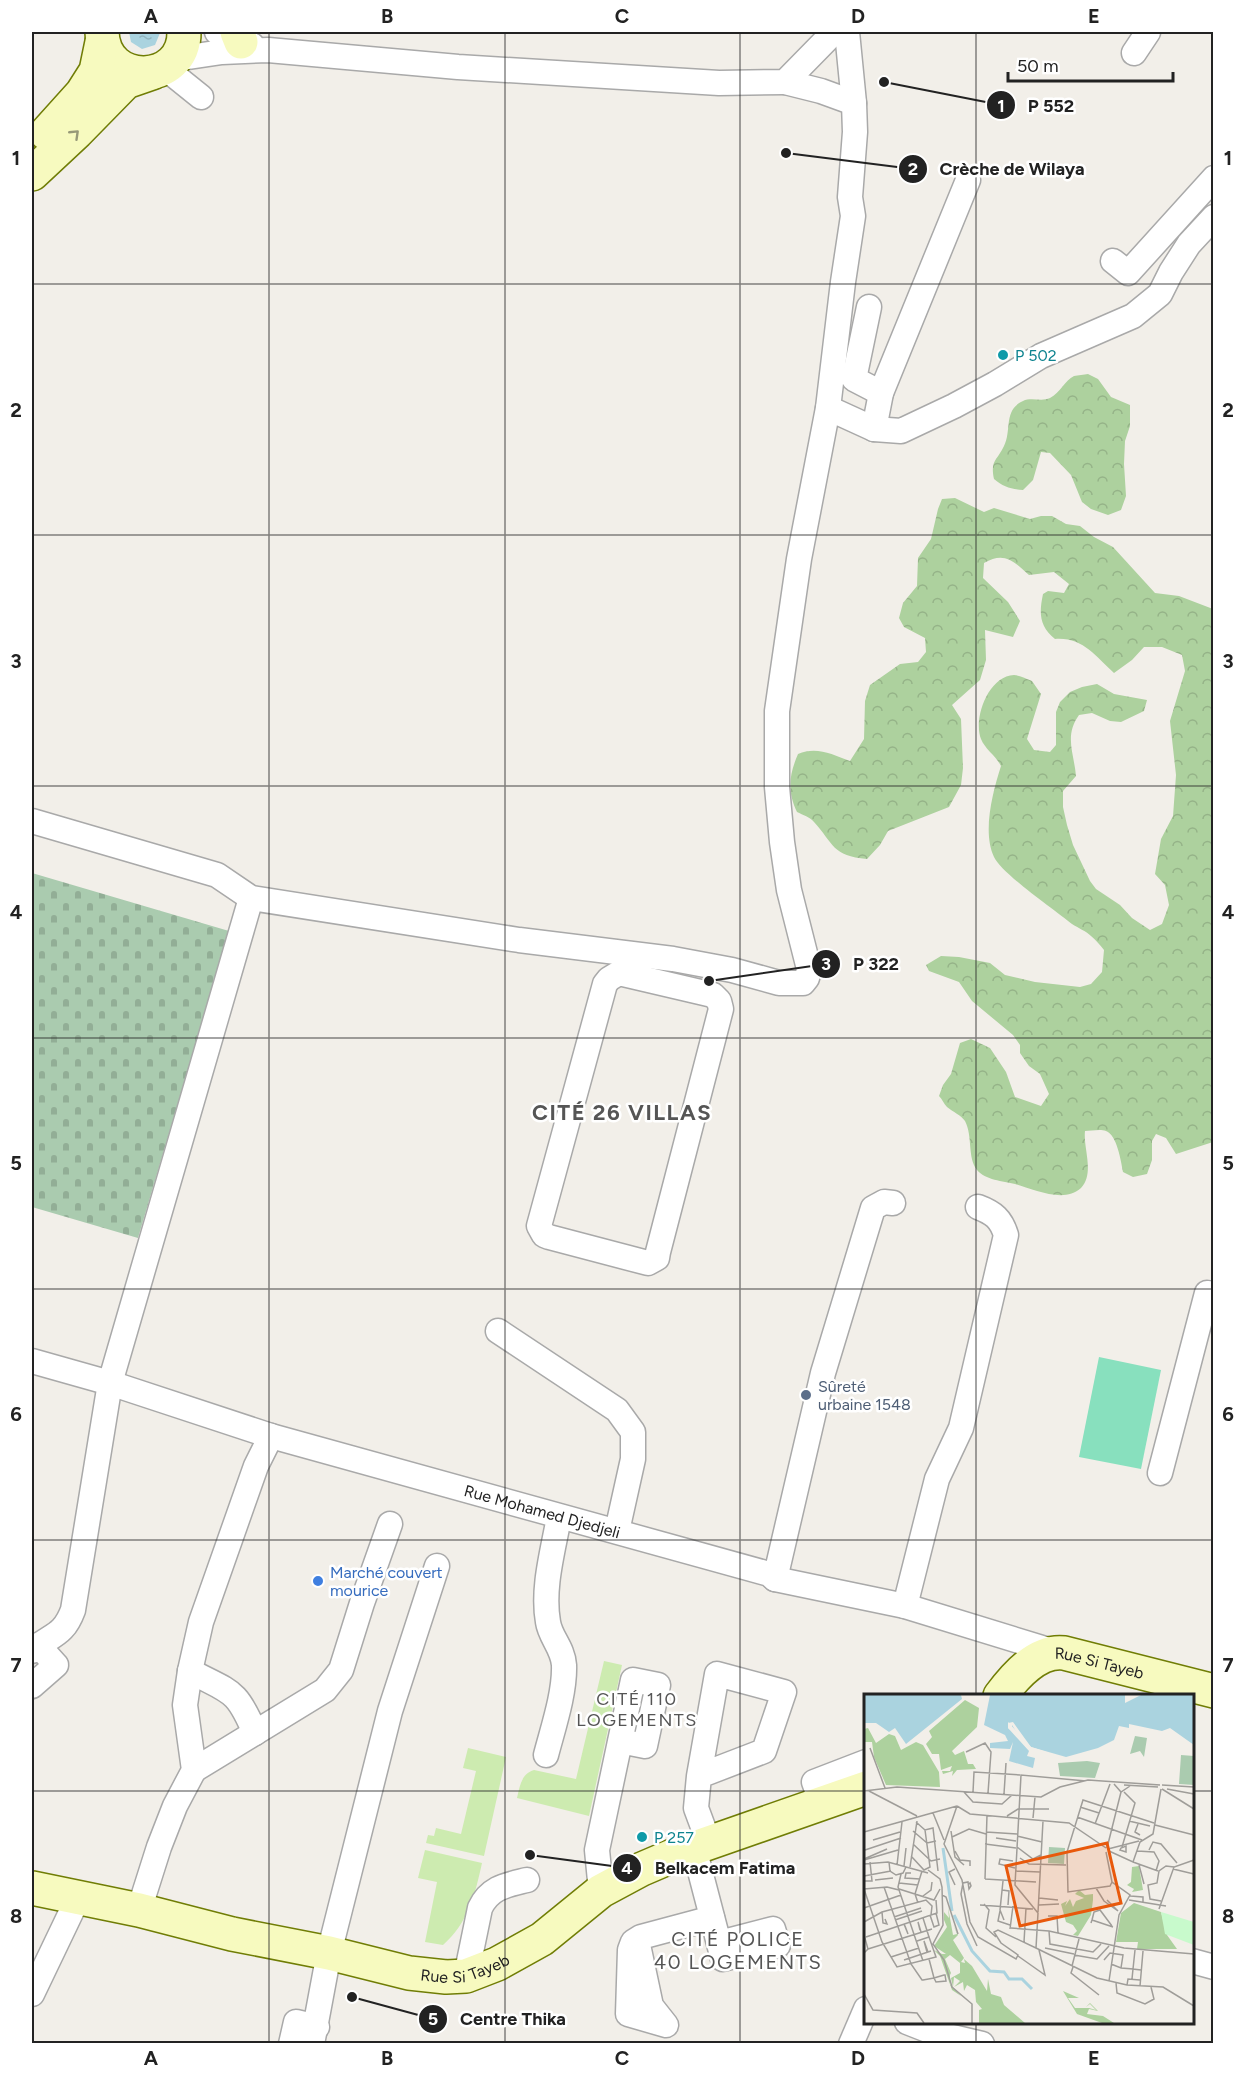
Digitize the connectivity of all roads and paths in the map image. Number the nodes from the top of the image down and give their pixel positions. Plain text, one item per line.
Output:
1 (834, 32) edge
2 (847, 32) edge
3 (1148, 32) edge
4 (102, 37) edge
5 (241, 39) edge
6 (1134, 53) dead end
7 (169, 58) edge
8 (785, 82) junction
9 (201, 97) dead end
10 (854, 103) junction
11 (32, 146) edge
12 (32, 174) edge
13 (1214, 178) edge
14 (968, 180) dead end
15 (1214, 217) edge
16 (1113, 261) dead end
17 (869, 307) dead end
18 (881, 393) junction
19 (828, 408) junction
20 (874, 429) junction
21 (32, 821) edge
22 (251, 898) junction
23 (732, 970) junction
24 (719, 1001) junction
25 (893, 1203) dead end
26 (978, 1207) dead end
27 (1214, 1294) edge
28 (498, 1330) dead end
29 (32, 1361) edge
30 (110, 1383) junction
31 (271, 1436) junction
32 (1160, 1473) dead end
33 (559, 1517) junction
34 (390, 1524) dead end
35 (617, 1531) junction
36 (437, 1566) dead end
37 (775, 1579) junction
38 (905, 1606) junction
39 (35, 1648) edge
40 (1055, 1652) junction
41 (190, 1671) junction
42 (32, 1686) edge
43 (1214, 1691) edge
44 (1001, 1694) edge
45 (255, 1733) junction
46 (620, 1742) dead end
47 (546, 1755) dead end
48 (864, 1763) edge
49 (194, 1770) junction
50 (699, 1776) junction
51 (864, 1789) edge
52 (822, 1804) junction
53 (702, 1845) junction
54 (527, 1880) dead end
55 (32, 1887) edge
56 (601, 1891) junction
57 (78, 1898) junction
58 (140, 1910) junction
59 (712, 1918) junction
60 (637, 1940) dead end
61 (719, 1943) dead end
62 (329, 1953) junction
63 (1194, 1961) edge
64 (1214, 1967) edge
65 (466, 1976) junction
66 (32, 1994) edge
67 (864, 2014) edge
68 (912, 2024) edge
69 (315, 2035) edge
70 (291, 2043) edge
71 (851, 2043) edge
72 (982, 2043) edge

1 - 8 street
2 - 10 street
3 - 6 street
4 - 7 main road
4 - 11 main road
5 - 7 street
5 - 8 street
7 - 9 street
12 -> 7 main road
8 - 10 street
10 - 19 street
13 - 16 street
14 - 18 street
15 - 20 street
17 - 18 street
18 - 20 street
19 - 20 street
19 - 23 street
21 - 22 street
22 - 23 street
22 - 30 street
23 - 24 street
24 - 24 street
25 - 37 street
26 - 38 street
27 - 32 street
28 - 35 street
29 - 30 street, Rue Mohamed Djedjeli
30 - 31 street, Rue Mohamed Djedjeli
30 - 39 street
31 - 33 street, Rue Mohamed Djedjeli
31 - 41 street
33 - 35 street, Rue Mohamed Djedjeli
33 - 47 street
34 - 45 street
35 - 37 street, Rue Mohamed Djedjeli
36 - 62 street
37 - 38 street, Rue Mohamed Djedjeli
38 - 40 street, Rue Mohamed Djedjeli
39 - 42 street
40 - 43 main road, Rue Si Tayeb
40 - 44 main road, Rue Si Tayeb
41 - 45 street
41 - 49 street
45 - 49 street
46 - 56 street
48 - 52 street
49 - 58 street
50 - 50 street
50 - 53 street
51 - 52 main road, Rue Si Tayeb
52 - 53 main road, Rue Si Tayeb
53 - 56 main road, Rue Si Tayeb
53 - 59 street
54 - 65 street
55 - 57 main road, Rue Si Tayeb
56 - 65 main road, Rue Si Tayeb
57 - 58 main road, Rue Si Tayeb
57 - 66 street
58 - 62 main road, Rue Si Tayeb
59 - 60 street
59 - 61 street
62 - 65 main road, Rue Si Tayeb
62 - 69 street
63 - 64 street
67 - 71 street
68 - 72 street
69 - 70 street

